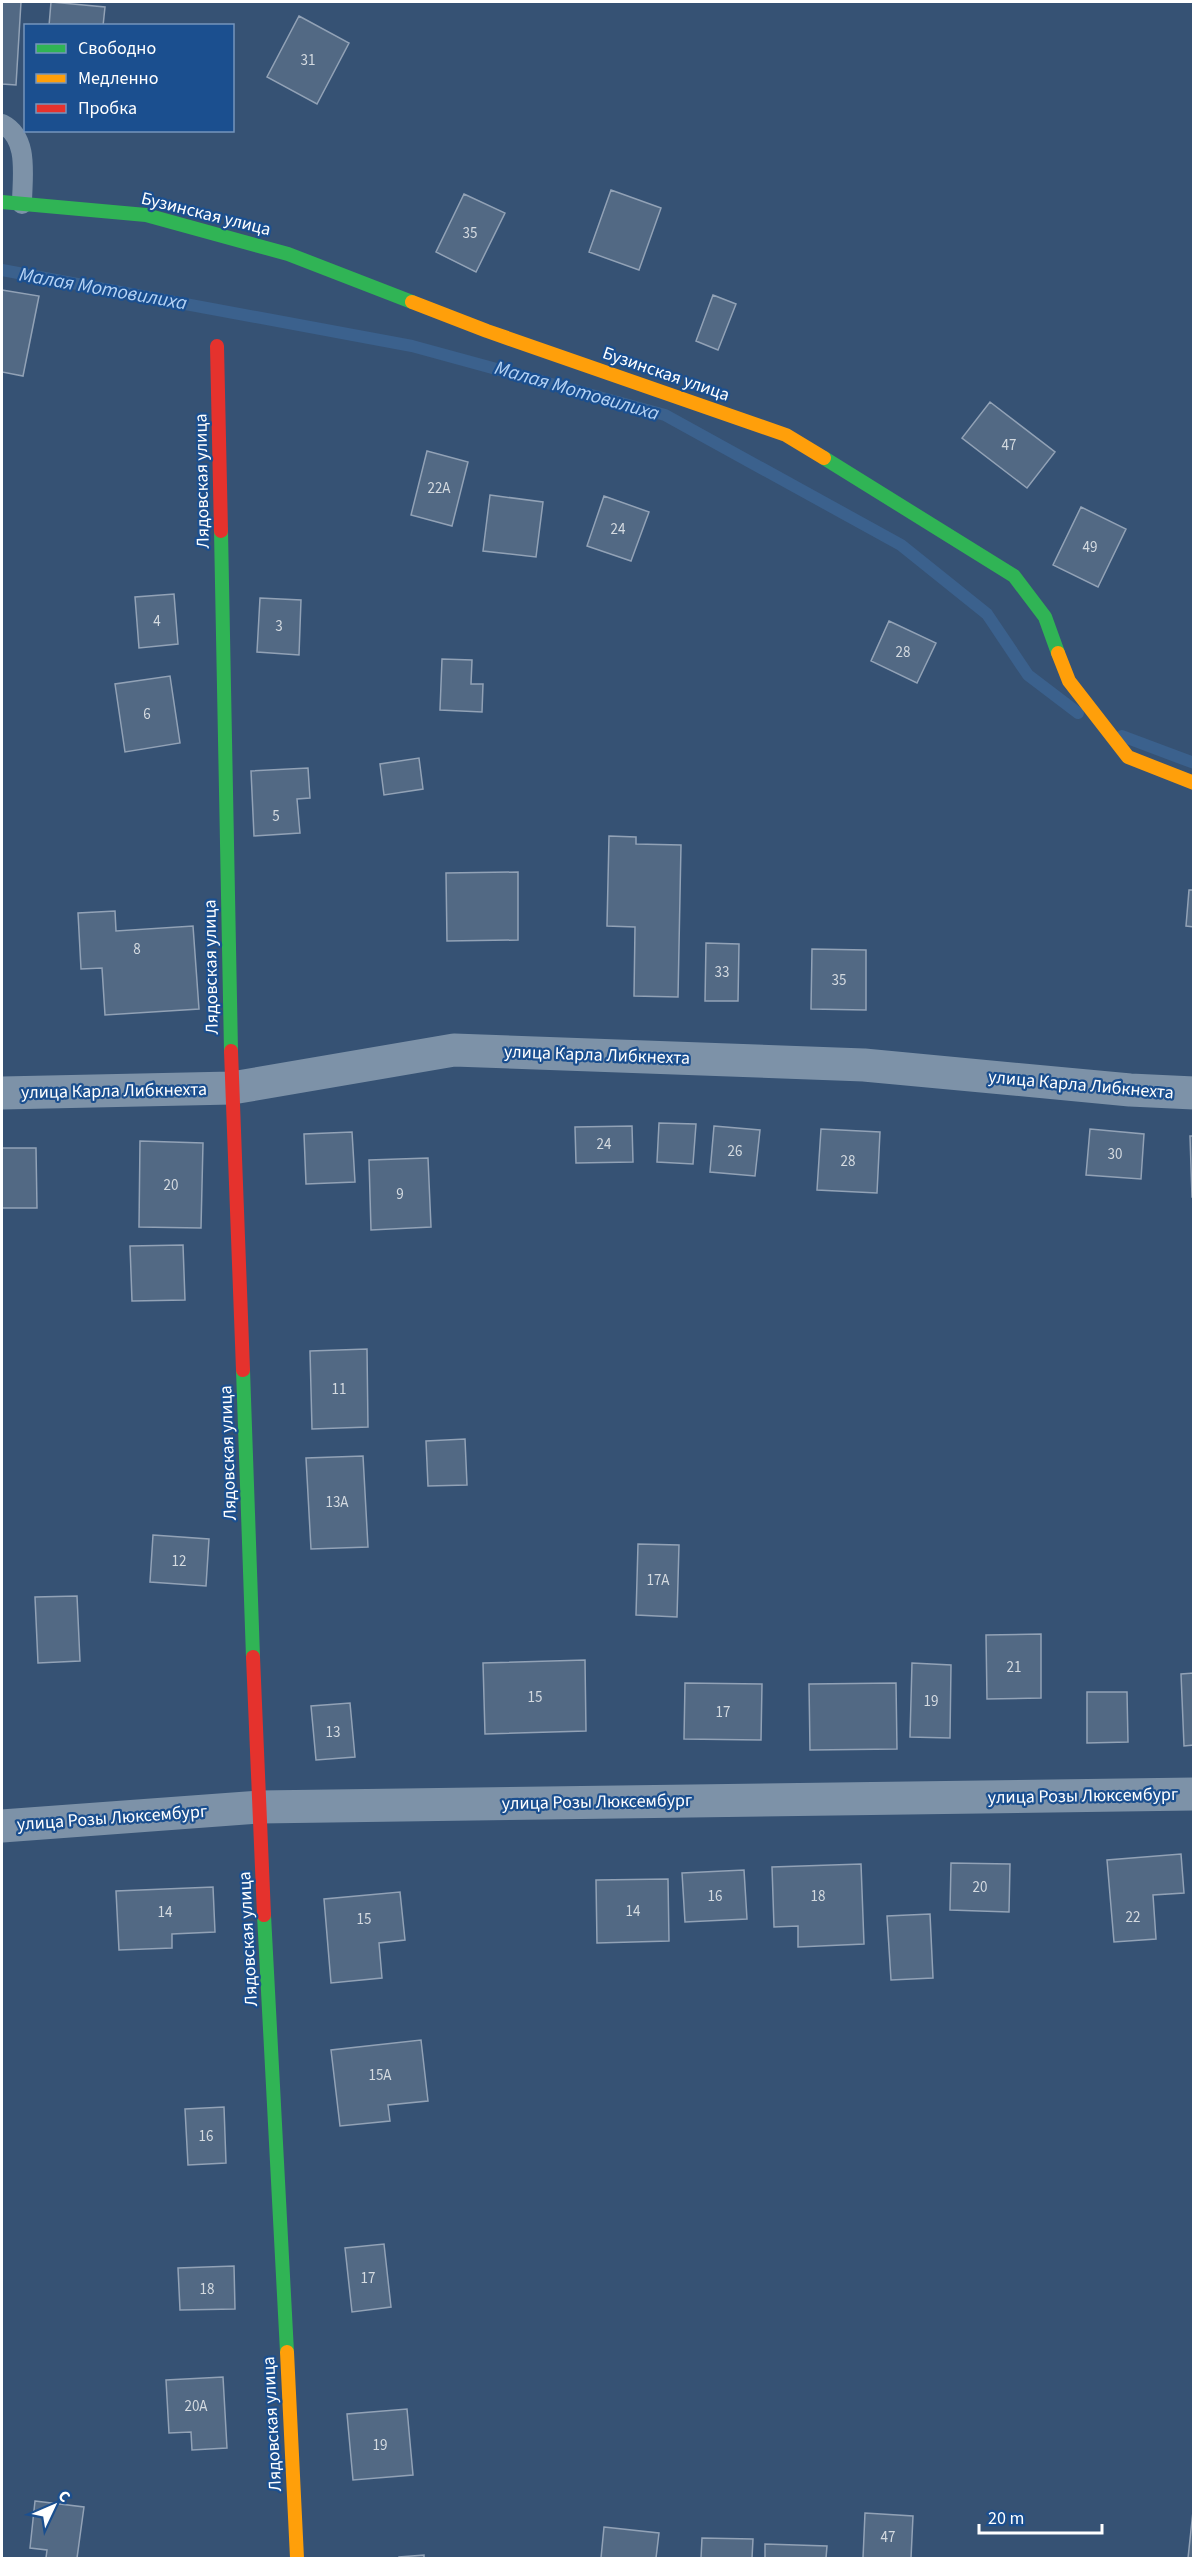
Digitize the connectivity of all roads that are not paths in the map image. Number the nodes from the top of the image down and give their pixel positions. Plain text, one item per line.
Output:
1 (2, 124) edge
2 (2, 202) edge
3 (22, 204) junction
4 (217, 346) dead end
5 (1194, 783) edge
6 (232, 1088) junction
7 (2, 1093) edge
8 (1194, 1094) edge
9 (1194, 1794) edge
10 (259, 1807) junction
11 (2, 1826) edge
12 (297, 2559) edge

1 - 3 lane
2 - 3 street, Бузинская улица
3 - 5 street, Бузинская улица
4 - 6 street, Лядовская улица
6 - 7 street, улица Карла Либкнехта
6 - 8 street, улица Карла Либкнехта
6 - 10 street, Лядовская улица
9 - 10 street, улица Розы Люксембург
10 - 11 street, улица Розы Люксембург
10 - 12 street, Лядовская улица

